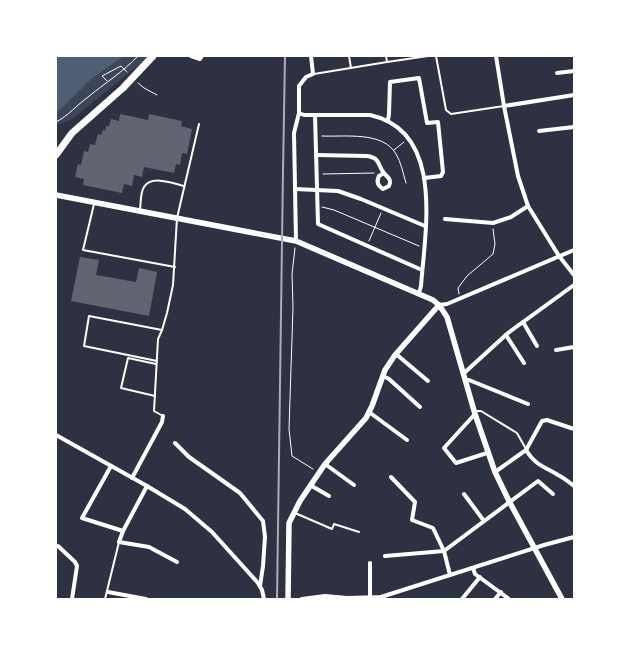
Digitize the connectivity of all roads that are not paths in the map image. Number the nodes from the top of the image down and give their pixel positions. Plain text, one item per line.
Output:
1 (153, 56) edge
2 (191, 56) edge
3 (202, 56) edge
4 (311, 56) edge
5 (349, 56) edge
6 (386, 56) edge
7 (428, 56) edge
8 (436, 56) edge
9 (496, 56) edge
10 (386, 62) junction
11 (351, 68) junction
12 (574, 71) edge
13 (557, 73) dead end
14 (313, 74) junction
15 (574, 95) edge
16 (504, 106) junction
17 (299, 113) junction
18 (315, 115) junction
19 (388, 120) junction
20 (199, 124) dead end
21 (574, 127) edge
22 (539, 131) dead end
23 (56, 154) edge
24 (316, 155) junction
25 (384, 173) road end
26 (424, 178) junction
27 (184, 186) junction
28 (295, 189) junction
29 (317, 189) junction
30 (56, 195) edge
31 (94, 202) junction
32 (528, 206) junction
33 (140, 211) junction
34 (177, 218) junction
35 (445, 219) dead end
36 (425, 226) junction
37 (296, 241) junction
38 (574, 250) edge
39 (559, 256) junction
40 (175, 267) junction
41 (422, 270) junction
42 (574, 275) edge
43 (574, 285) edge
44 (419, 293) junction
45 (439, 305) junction
46 (523, 322) junction
47 (162, 330) junction
48 (506, 335) junction
49 (537, 346) dead end
50 (574, 347) edge
51 (556, 350) dead end
52 (396, 354) junction
53 (156, 362) junction
54 (524, 363) dead end
55 (463, 374) junction
56 (384, 376) junction
57 (428, 381) dead end
58 (465, 381) junction
59 (155, 396) junction
60 (528, 404) dead end
61 (420, 407) dead end
62 (369, 412) junction
63 (474, 413) junction
64 (163, 416) joint
65 (574, 429) edge
66 (56, 435) edge
67 (407, 440) dead end
68 (174, 443) dead end
69 (526, 450) junction
70 (487, 453) junction
71 (325, 464) junction
72 (111, 466) junction
73 (495, 472) junction
74 (132, 478) junction
75 (391, 478) dead end
76 (310, 485) junction
77 (354, 485) dead end
78 (147, 486) junction
79 (574, 486) edge
80 (464, 494) dead end
81 (552, 494) dead end
82 (329, 496) dead end
83 (509, 501) junction
84 (294, 513) junction
85 (484, 521) junction
86 (123, 530) junction
87 (359, 532) dead end
88 (574, 537) edge
89 (119, 542) junction
90 (58, 546) dead end
91 (534, 548) junction
92 (444, 551) junction
93 (385, 556) dead end
94 (177, 562) dead end
95 (370, 563) dead end
96 (473, 568) junction
97 (450, 575) junction
98 (480, 577) junction
99 (260, 586) junction
100 (108, 592) junction
101 (501, 592) junction
102 (370, 597) junction
103 (72, 599) edge
104 (106, 599) edge
105 (146, 599) edge
106 (264, 599) edge
107 (288, 599) edge
108 (302, 599) edge
109 (462, 599) edge
110 (495, 599) edge
111 (509, 599) edge
112 (562, 599) edge

1 - 23 main road
2 - 3 street
4 - 14 street
5 - 11 lane
6 - 10 lane
7 - 10 lane
8 - 16 lane
9 - 16 street
10 - 11 lane
11 - 14 lane
12 - 13 street
14 - 17 street
15 - 16 street
16 - 32 street
17 - 18 street
17 - 28 street
18 - 19 street
18 - 24 street
19 - 26 street
19 - 26 street
20 - 27 lane
21 - 22 street
24 - 25 street
24 - 29 street
26 - 36 street
27 - 33 lane
27 - 34 lane
28 - 29 street
28 - 37 street
29 - 36 street
29 - 41 street
30 - 31 street
31 - 33 street
31 - 40 lane
32 - 35 street
32 - 39 street
33 - 34 street
34 - 37 street
34 - 40 lane
36 - 41 street
37 - 44 street
38 - 39 street
39 - 42 street
39 - 45 street
40 - 47 lane
41 - 44 street
43 - 46 street
44 - 45 street
45 - 52 street
45 - 55 street
46 - 48 street
46 - 49 street
47 - 53 lane
47 - 53 lane
48 - 54 street
48 - 55 street
50 - 51 street
52 - 56 street
52 - 57 street
53 - 59 lane
53 - 59 lane
55 - 58 street
56 - 61 street
56 - 62 street
58 - 60 street
58 - 63 street
59 - 64 lane
62 - 67 street
62 - 71 street
63 - 69 lane
63 - 70 street
63 - 70 street
64 - 74 street
65 - 69 street
66 - 72 street
68 - 99 street
69 - 73 street
69 - 79 street
70 - 73 street
71 - 76 street
71 - 77 street
72 - 74 street
72 - 86 street
73 - 83 street
74 - 78 street
75 - 92 street
76 - 82 street
76 - 84 street
78 - 86 street
78 - 99 street
80 - 85 street
81 - 83 street
83 - 85 street
83 - 91 street
84 - 87 lane
84 - 107 street
85 - 92 street
86 - 89 street
88 - 91 street
89 - 94 street
89 - 100 lane
90 - 103 street
91 - 96 street
91 - 112 street
92 - 93 street
92 - 97 street
95 - 102 street
96 - 97 street
96 - 98 street
97 - 102 street
98 - 101 street
98 - 109 street
99 - 106 street
100 - 104 lane
100 - 105 street
101 - 110 street
101 - 111 street
102 - 108 street

